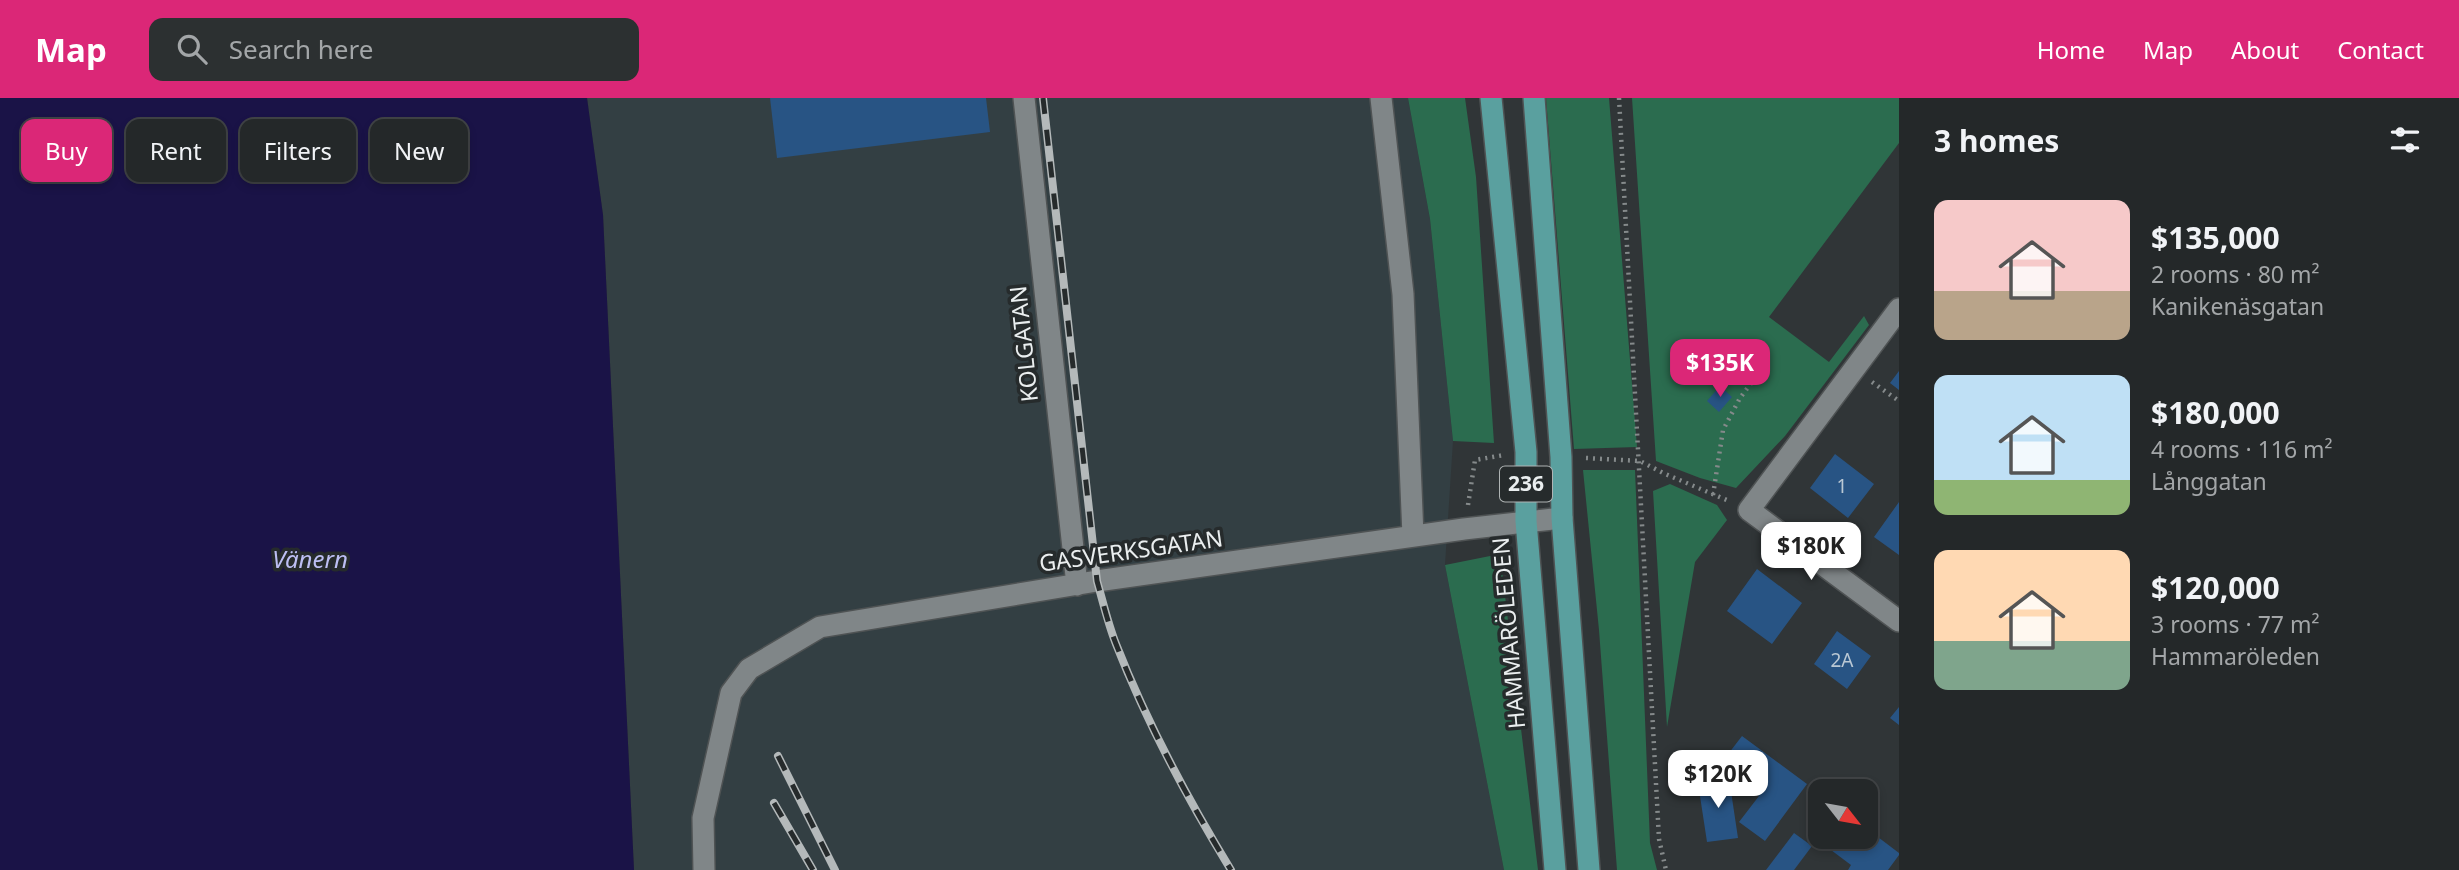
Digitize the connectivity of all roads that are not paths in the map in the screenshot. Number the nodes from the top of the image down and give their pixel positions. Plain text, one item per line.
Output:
1 (1024, 98) edge
2 (1381, 98) edge
3 (1491, 98) edge
4 (1534, 98) edge
5 (1899, 309) edge
6 (1562, 517) junction
7 (1526, 521) junction
8 (1413, 536) junction
9 (1077, 585) junction
10 (1899, 621) edge
11 (704, 870) edge
12 (1555, 870) edge
13 (1589, 870) edge

1 - 9 street, KOLGATAN
2 - 8 street
3 - 7 main road, HAMMARÖLEDEN / 236
4 - 6 main road, 236
5 - 10 street
6 - 7 street, GASVERKSGATAN
6 - 13 main road, 236
7 - 8 street, GASVERKSGATAN
7 - 12 main road, HAMMARÖLEDEN / 236
8 - 9 street, GASVERKSGATAN
9 - 11 street, GASVERKSGATAN

